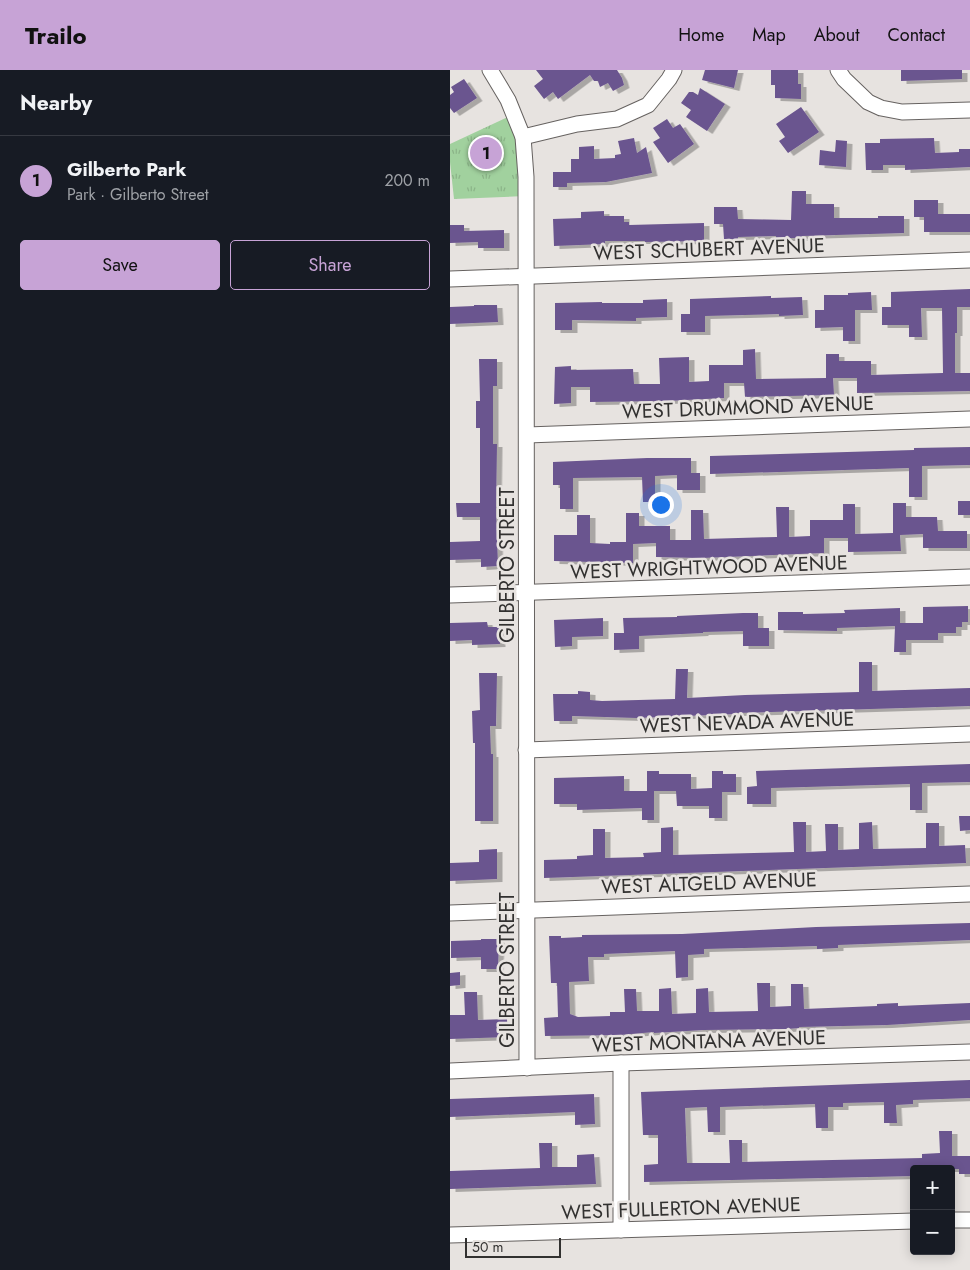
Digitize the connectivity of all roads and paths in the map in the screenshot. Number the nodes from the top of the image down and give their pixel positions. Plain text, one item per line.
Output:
1 (490, 70) edge
2 (674, 70) edge
3 (838, 70) edge
4 (970, 110) edge
5 (524, 137) junction
6 (970, 260) edge
7 (527, 276) junction
8 (450, 279) edge
9 (970, 419) edge
10 (527, 435) junction
11 (970, 577) edge
12 (527, 594) junction
13 (450, 595) edge
14 (970, 734) edge
15 (526, 750) junction
16 (970, 894) edge
17 (527, 910) junction
18 (450, 913) edge
19 (970, 1052) edge
20 (621, 1063) junction
21 (527, 1068) junction
22 (450, 1071) edge
23 (955, 1220) edge
24 (970, 1220) edge
25 (910, 1221) edge
26 (622, 1230) junction
27 (450, 1235) edge

1 - 5 street, GILBERTO STREET
2 - 5 street
3 - 4 street
5 - 7 street, GILBERTO STREET
6 - 7 street, WEST SCHUBERT AVENUE
7 - 8 street, WEST SCHUBERT AVENUE
7 - 10 street, GILBERTO STREET
9 - 10 street, WEST DRUMMOND AVENUE
10 - 12 street, GILBERTO STREET
11 - 12 street, WEST WRIGHTWOOD AVENUE
12 - 13 street, WEST WRIGHTWOOD AVENUE
12 - 15 street, GILBERTO STREET
14 - 15 street, WEST NEVADA AVENUE
15 - 17 street, GILBERTO STREET
16 - 17 street, WEST ALTGELD AVENUE
17 - 18 street, WEST ALTGELD AVENUE
17 - 21 street, GILBERTO STREET
19 - 20 street, WEST MONTANA AVENUE
20 - 21 street, WEST MONTANA AVENUE
20 - 26 street
21 - 22 street, WEST MONTANA AVENUE
23 - 24 street
25 - 26 street, WEST FULLERTON AVENUE
26 - 27 street, WEST FULLERTON AVENUE

